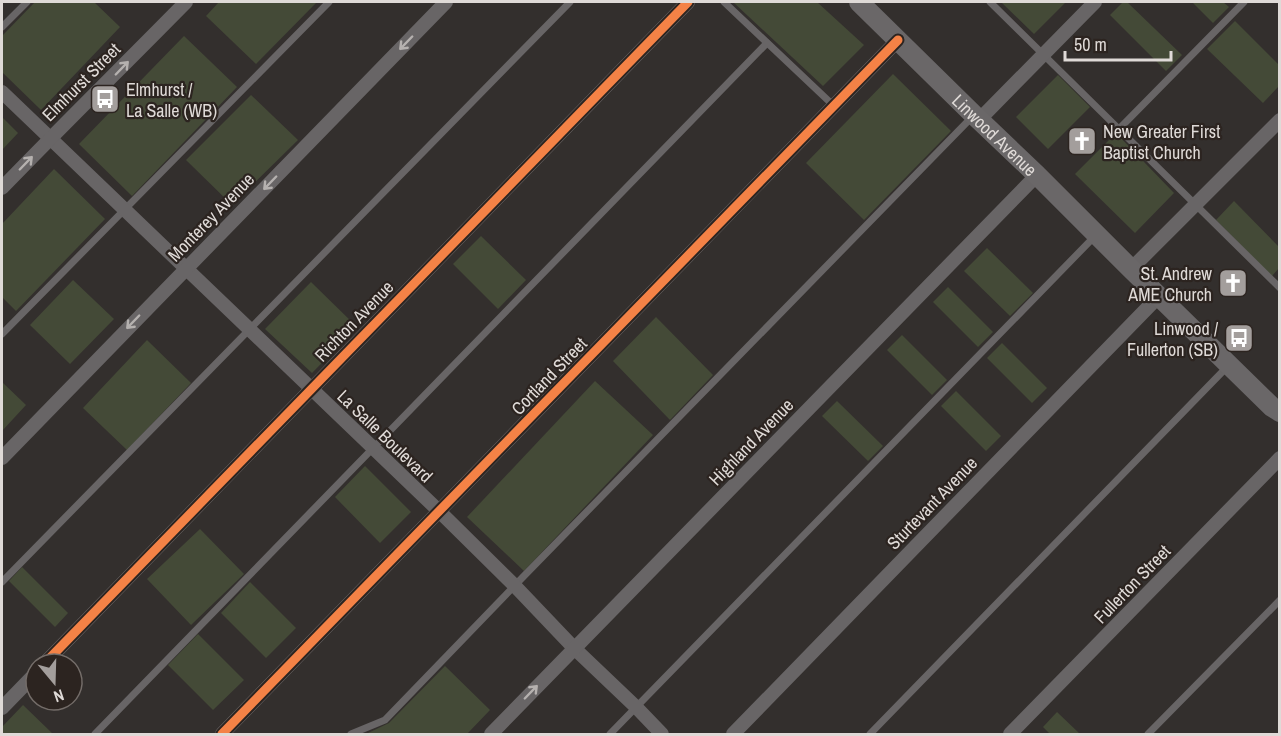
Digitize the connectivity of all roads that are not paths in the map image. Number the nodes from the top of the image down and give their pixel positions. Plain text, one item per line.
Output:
1 (27, 2) edge
2 (186, 2) edge
3 (329, 2) edge
4 (446, 2) edge
5 (570, 2) edge
6 (688, 2) edge
7 (724, 2) edge
8 (859, 2) edge
9 (990, 2) edge
10 (1095, 2) edge
11 (1244, 2) edge
12 (2, 27) edge
13 (898, 40) junction
14 (768, 43) junction
15 (1044, 54) junction
16 (2, 92) edge
17 (834, 105) junction
18 (977, 117) junction
19 (1280, 120) edge
20 (1119, 129) junction
21 (50, 138) junction
22 (1037, 175) junction
23 (2, 188) edge
24 (1195, 204) junction
25 (123, 210) junction
26 (1097, 234) junction
27 (186, 269) junction
28 (1131, 269) junction
29 (1280, 274) edge
30 (1273, 281) junction
31 (1280, 288) edge
32 (1159, 296) junction
33 (249, 329) junction
34 (2, 334) edge
35 (1229, 365) junction
36 (311, 389) junction
37 (1280, 412) edge
38 (373, 448) junction
39 (2, 458) edge
40 (1280, 458) edge
41 (440, 512) junction
42 (2, 582) edge
43 (514, 585) junction
44 (1280, 600) edge
45 (574, 648) junction
46 (56, 652) edge
47 (24, 685) edge
48 (2, 708) edge
49 (636, 708) junction
50 (95, 735) edge
51 (222, 735) edge
52 (351, 735) edge
53 (490, 735) edge
54 (610, 735) edge
55 (662, 735) edge
56 (733, 735) edge
57 (870, 735) edge
58 (1010, 735) edge
59 (1148, 735) edge

1 - 12 lane
21 -> 2 street, Elmhurst Street
3 - 25 lane
4 -> 27 street, Monterey Avenue
5 - 33 lane
6 - 36 street, Richton Avenue
7 - 14 lane
8 - 13 street, Linwood Avenue
9 - 15 lane
10 - 15 street
11 - 20 lane
13 - 17 street, Cortland Street
13 - 18 street, Linwood Avenue
14 - 17 lane
14 - 38 lane
15 - 18 street
15 - 20 lane
16 - 21 street, La Salle Boulevard
17 - 41 street, Cortland Street
18 - 22 street, Linwood Avenue
18 - 43 lane
19 - 24 street
20 - 24 lane
23 -> 21 street, Elmhurst Street
21 - 25 street, La Salle Boulevard
22 - 26 street, Linwood Avenue
22 - 45 street, Highland Avenue
24 - 28 street
24 - 30 lane
25 - 27 street, La Salle Boulevard
25 - 34 lane
26 - 28 street, Linwood Avenue
26 - 49 lane
27 - 33 street, La Salle Boulevard
27 -> 39 street, Monterey Avenue
28 - 32 street, Linwood Avenue
29 - 30 lane
30 - 31 lane
32 - 35 street
32 - 56 street, Sturtevant Avenue
33 - 36 street, La Salle Boulevard
33 - 42 lane
35 - 37 street
35 - 57 lane
36 - 38 street, La Salle Boulevard
36 - 46 street, Richton Avenue
38 - 41 street, La Salle Boulevard
38 - 50 lane
40 - 58 street, Fullerton Street
41 - 43 street, La Salle Boulevard
41 - 51 street, Cortland Street
43 - 45 street, La Salle Boulevard
43 - 52 lane
44 - 59 lane
45 - 49 street, La Salle Boulevard
53 -> 45 street, Highland Avenue
47 - 48 street
49 - 54 lane
49 - 55 street, La Salle Boulevard

